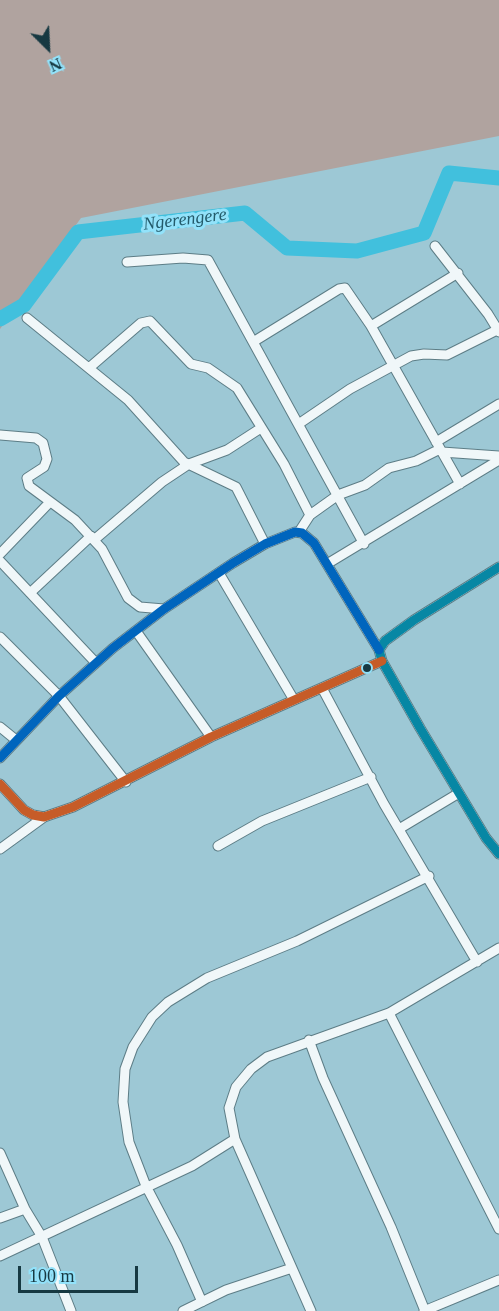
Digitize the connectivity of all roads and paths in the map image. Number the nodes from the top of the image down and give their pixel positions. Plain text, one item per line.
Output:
1 (435, 246) dead end
2 (127, 262) dead end
3 (458, 273) junction
4 (27, 318) dead end
5 (372, 326) junction
6 (498, 331) edge
7 (253, 342) junction
8 (392, 366) junction
9 (89, 368) junction
10 (499, 404) edge
11 (300, 423) junction
12 (261, 428) junction
13 (0, 435) edge
14 (439, 448) junction
15 (499, 458) edge
16 (189, 464) junction
17 (460, 484) junction
18 (338, 495) junction
19 (50, 502) junction
20 (310, 515) junction
21 (298, 532) junction
22 (93, 538) junction
23 (265, 544) junction
24 (364, 544) junction
25 (0, 554) edge
26 (0, 561) edge
27 (327, 564) junction
28 (499, 567) edge
29 (219, 573) junction
30 (30, 593) junction
31 (164, 609) junction
32 (136, 631) junction
33 (0, 637) edge
34 (379, 650) junction
35 (382, 661) junction
36 (96, 663) junction
37 (322, 688) junction
38 (59, 696) junction
39 (294, 700) junction
40 (0, 727) edge
41 (211, 737) junction
42 (16, 740) junction
43 (0, 758) edge
44 (371, 777) junction
45 (126, 782) junction
46 (0, 784) edge
47 (459, 793) junction
48 (44, 817) junction
49 (399, 829) junction
50 (218, 846) dead end
51 (0, 849) edge
52 (499, 854) edge
53 (429, 876) junction
54 (499, 948) edge
55 (477, 962) junction
56 (389, 1013) junction
57 (309, 1040) junction
58 (235, 1139) junction
59 (0, 1153) edge
60 (146, 1186) junction
61 (25, 1209) junction
62 (0, 1218) edge
63 (499, 1229) edge
64 (42, 1237) junction
65 (0, 1256) edge
66 (292, 1268) junction
67 (499, 1280) edge
68 (202, 1302) junction
69 (70, 1311) edge
70 (183, 1311) edge
71 (311, 1311) edge
72 (425, 1311) edge

1 - 3 street
2 - 7 street
3 - 5 street
3 - 6 street
4 - 9 street
5 - 7 street
5 - 8 street
6 - 8 street
7 - 11 street
8 - 11 street
8 - 14 street
9 - 12 street
9 - 16 street
10 - 14 street
11 - 18 street
12 - 16 street
12 - 20 street
13 - 19 street
14 - 15 street
14 - 17 street
14 - 18 street
15 - 17 street
16 - 22 street
16 - 23 street
17 - 24 street
18 - 20 street
18 - 24 street
19 - 22 street
19 - 25 street
20 - 21 street
21 - 23 street
21 - 27 street
22 - 30 street
22 - 31 street
23 - 29 street
24 - 27 street
26 - 30 street
27 - 34 street
28 - 34 street
29 - 31 street
29 - 39 street
30 - 36 street
31 - 32 street
32 - 36 street
32 - 41 street
33 - 38 street
34 - 35 street
35 - 37 street
35 - 47 street
36 - 38 street
37 - 39 street
37 - 44 street
38 - 42 street
38 - 45 street
39 - 41 street
40 - 42 street
41 - 45 street
42 - 43 street
44 - 49 street
44 - 50 street
45 - 48 street
46 - 48 street
47 - 49 street
47 - 52 street
48 - 51 street
49 - 53 street
53 - 55 street
53 - 60 street
54 - 55 street
55 - 56 street
56 - 57 street
56 - 63 street
57 - 58 street
57 - 72 street
58 - 60 street
58 - 66 street
59 - 61 street
60 - 64 street
60 - 68 street
61 - 62 street
61 - 64 street
64 - 65 street
64 - 69 street
66 - 68 street
66 - 71 street
67 - 72 street
68 - 70 street

